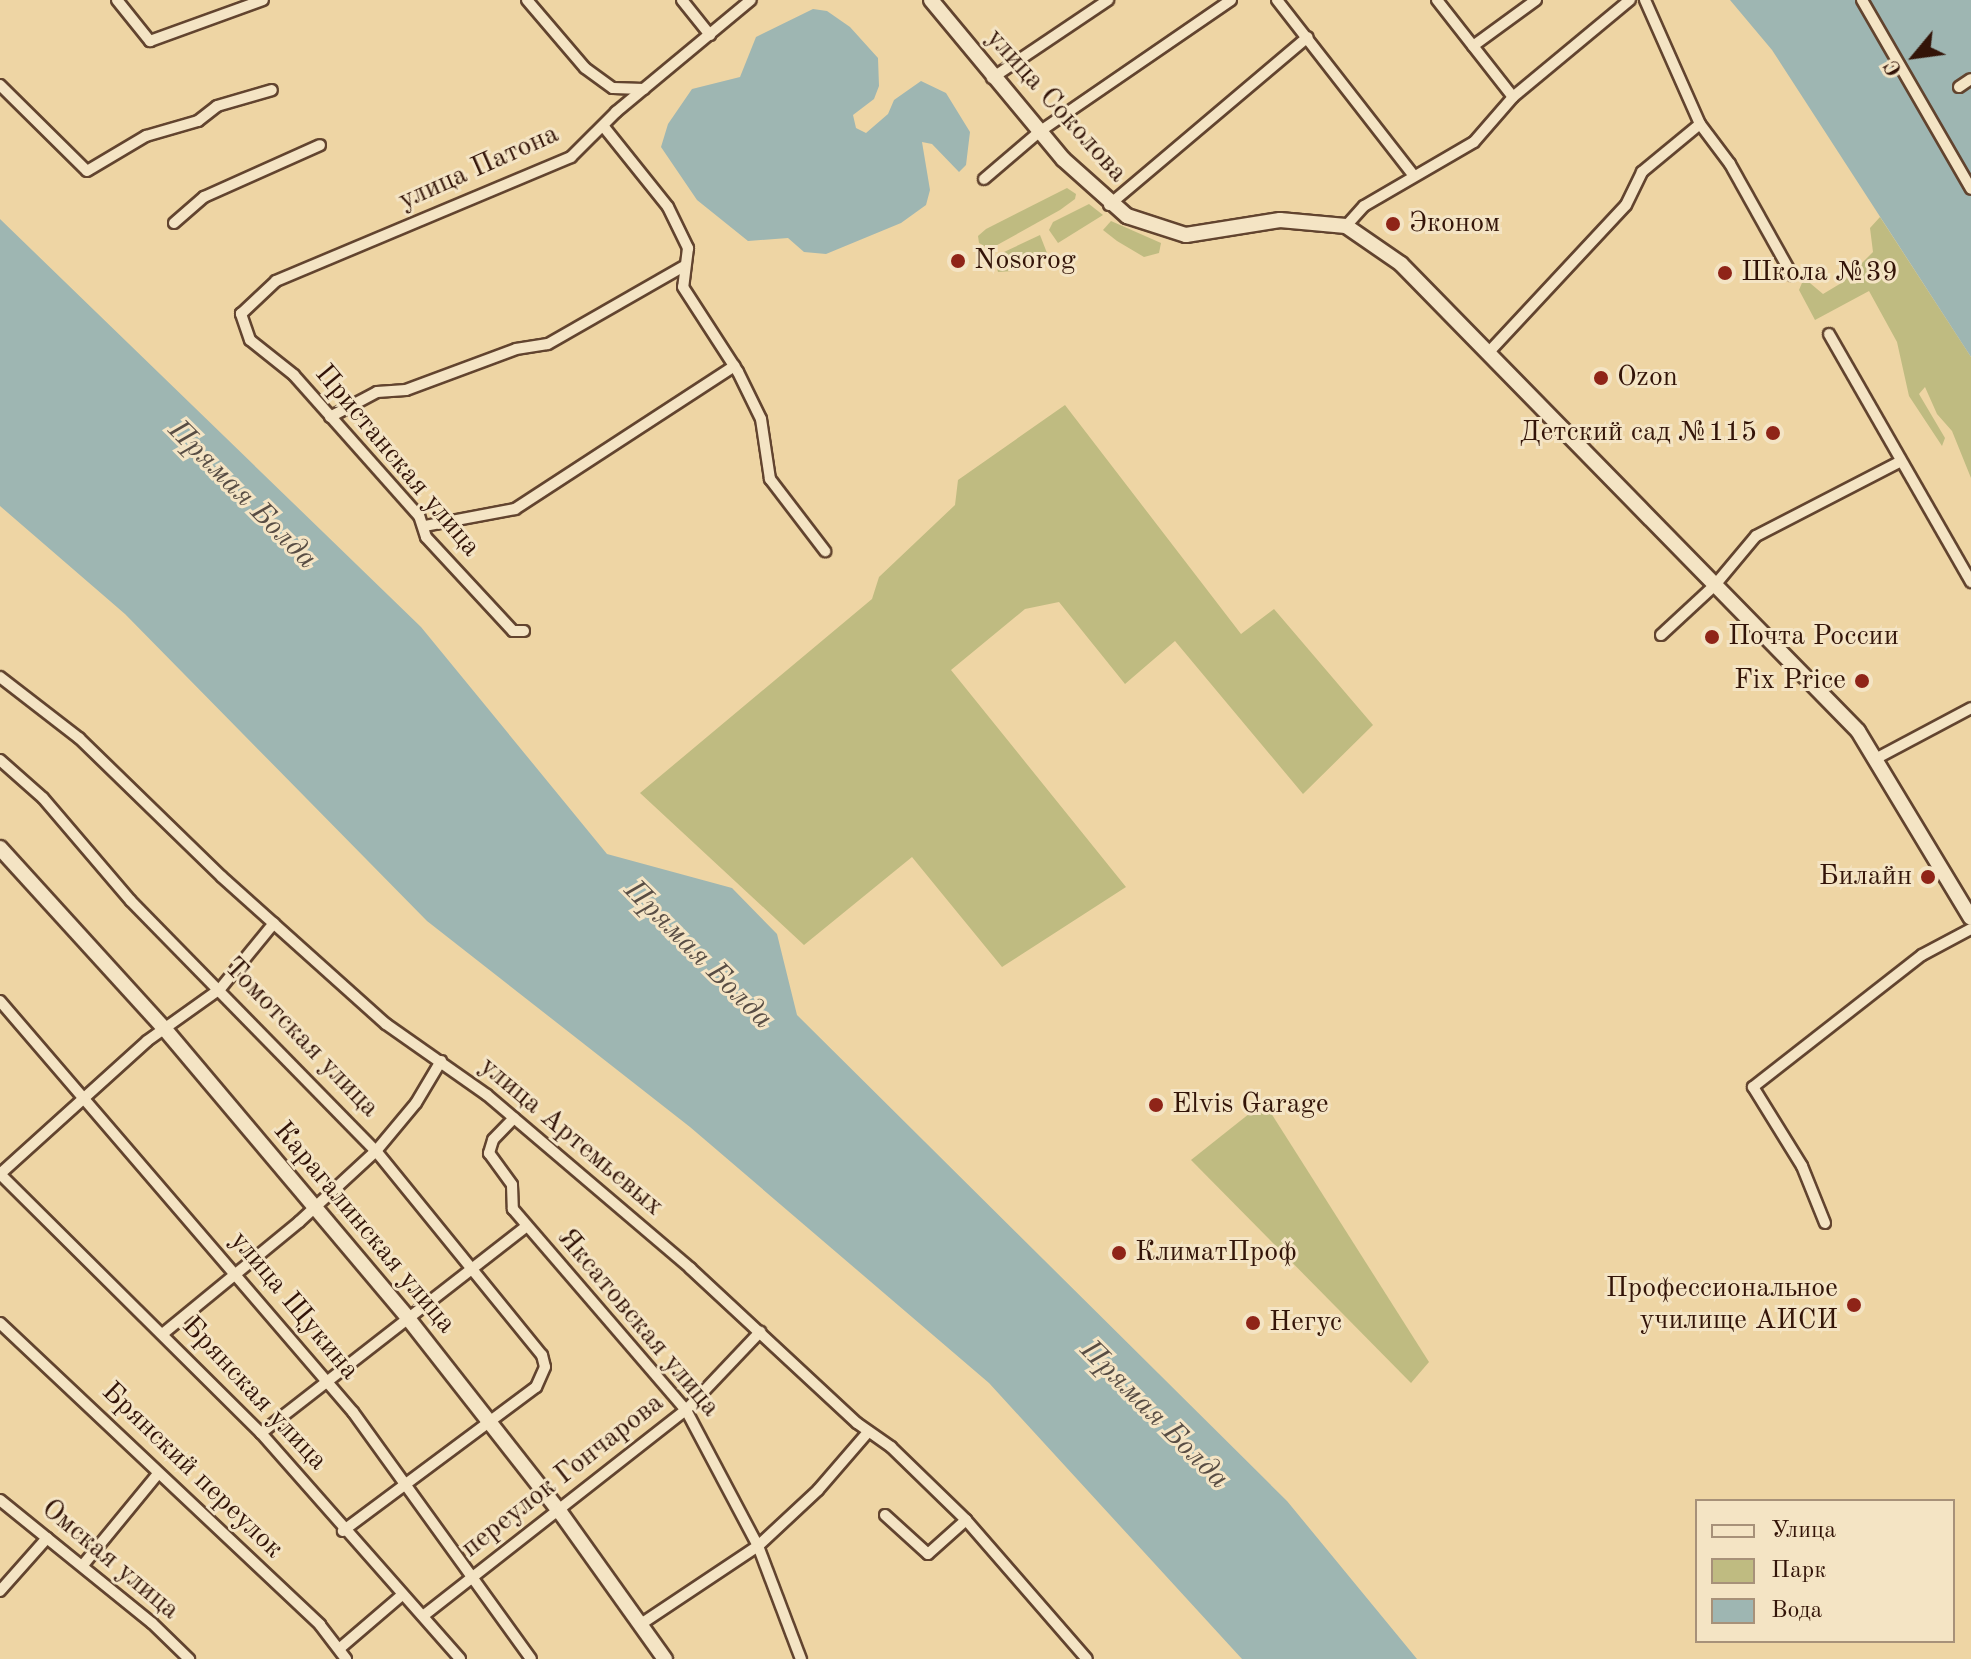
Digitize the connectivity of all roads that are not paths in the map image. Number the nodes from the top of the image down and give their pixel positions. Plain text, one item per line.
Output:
1 (117, 0) edge
2 (263, 0) edge
3 (682, 0) edge
4 (751, 0) edge
5 (1108, 0) edge
6 (1231, 0) edge
7 (1277, 0) edge
8 (1437, 0) edge
9 (1536, 0) edge
10 (1630, 0) edge
11 (1645, 0) edge
12 (1862, 0) edge
13 (531, 1) edge
14 (939, 3) edge
15 (710, 35) junction
16 (1308, 37) junction
17 (1473, 46) junction
18 (992, 78) junction
19 (1971, 79) edge
20 (0, 85) edge
21 (1959, 87) dead end
22 (644, 89) junction
23 (272, 90) dead end
24 (1513, 97) junction
25 (1700, 124) junction
26 (604, 127) junction
27 (1039, 132) junction
28 (320, 145) dead end
29 (1967, 174) edge
30 (1413, 175) junction
31 (984, 179) dead end
32 (1971, 189) edge
33 (1109, 205) junction
34 (174, 223) dead end
35 (1346, 226) junction
36 (684, 266) junction
37 (1792, 275) dead end
38 (241, 314) joint
39 (1829, 334) dead end
40 (1488, 353) junction
41 (734, 366) junction
42 (330, 417) junction
43 (1901, 461) junction
44 (425, 526) junction
45 (825, 551) dead end
46 (1971, 582) edge
47 (1715, 585) junction
48 (524, 631) dead end
49 (1661, 635) dead end
50 (0, 677) edge
51 (1971, 708) edge
52 (1879, 757) junction
53 (0, 760) edge
54 (0, 848) edge
55 (1971, 918) edge
56 (274, 923) junction
57 (1971, 929) edge
58 (220, 989) junction
59 (0, 1001) edge
60 (164, 1028) junction
61 (441, 1061) junction
62 (82, 1099) junction
63 (514, 1118) junction
64 (376, 1151) junction
65 (0, 1174) edge
66 (314, 1207) junction
67 (1825, 1223) dead end
68 (526, 1227) junction
69 (476, 1268) junction
70 (236, 1275) junction
71 (407, 1317) junction
72 (0, 1323) edge
73 (165, 1332) junction
74 (760, 1332) junction
75 (326, 1380) junction
76 (686, 1410) junction
77 (489, 1422) junction
78 (868, 1432) junction
79 (261, 1433) junction
80 (157, 1475) junction
81 (407, 1482) junction
82 (0, 1500) edge
83 (560, 1512) junction
84 (885, 1515) dead end
85 (966, 1520) junction
86 (343, 1531) junction
87 (47, 1538) junction
88 (758, 1546) junction
89 (83, 1565) junction
90 (475, 1577) junction
91 (0, 1591) edge
92 (402, 1595) junction
93 (423, 1616) junction
94 (641, 1624) junction
95 (339, 1649) junction
96 (189, 1659) edge
97 (346, 1659) edge
98 (460, 1659) edge
99 (531, 1659) edge
100 (665, 1659) edge
101 (801, 1659) edge
102 (1087, 1659) edge

1 - 2 street
3 - 15 street
4 - 15 street, улица Патона
5 - 18 street
6 - 27 street
7 - 16 street
8 - 17 street
9 - 17 street
10 - 24 street
11 - 25 street
12 - 29 street
13 - 22 street
14 - 18 main road, улица Соколова
15 - 22 street, улица Патона
16 - 30 street
16 - 33 street
17 - 24 street
18 - 27 main road, улица Соколова
19 - 21 street
20 - 23 street
22 - 26 street, улица Патона
24 - 30 street
25 - 37 street
25 - 40 street
26 - 36 street
26 - 38 street, улица Патона
27 - 31 street
27 - 33 main road, улица Соколова
28 - 34 street
29 - 32 street
30 - 35 street
33 - 35 main road, улица Соколова
35 - 40 main road
36 - 41 street
36 - 42 street
38 - 42 street, Пристанская улица
39 - 43 street
40 - 47 main road
41 - 44 street
41 - 45 street
42 - 44 street, Пристанская улица
43 - 46 street
43 - 47 street
44 - 48 street, Пристанская улица
47 - 49 street
47 - 52 main road
50 - 56 street, улица Артемьевых
51 - 52 street
52 - 55 main road
53 - 58 street, Томотская улица
54 - 60 main road, Карагалинская улица
56 - 58 street
56 - 61 street, улица Артемьевых
57 - 67 street
58 - 60 street
58 - 64 street, Томотская улица
59 - 62 street, улица Щукина
60 - 62 street
60 - 66 main road, Карагалинская улица
61 - 63 street, улица Артемьевых
61 - 64 street
62 - 65 street
62 - 70 street, улица Щукина
63 - 68 street, Яксатовская улица
63 - 74 street, улица Артемьевых
64 - 66 street
64 - 69 street, Томотская улица
65 - 73 street, Брянская улица
66 - 70 street
66 - 71 main road, Карагалинская улица
68 - 69 street
68 - 76 street, Яксатовская улица
69 - 71 street
69 - 77 street, Томотская улица
70 - 73 street
70 - 75 street, улица Щукина
71 - 75 street
71 - 77 main road, Карагалинская улица
72 - 80 street, Брянский переулок
73 - 79 street, Брянская улица
74 - 76 street, переулок Гончарова
74 - 78 street, улица Артемьевых
75 - 79 street
75 - 81 street, улица Щукина
76 - 83 street, переулок Гончарова
76 - 88 street, Яксатовская улица
77 - 81 street
77 - 83 main road, Карагалинская улица
78 - 85 street, улица Артемьевых
78 - 88 street
79 - 86 street, Брянская улица
80 - 89 street
80 - 95 street, Брянский переулок
81 - 86 street
81 - 90 street, улица Щукина
82 - 87 street, Омская улица
83 - 90 street, переулок Гончарова
83 - 94 main road, Карагалинская улица
84 - 85 street
85 - 102 street, улица Артемьевых
86 - 92 street, Брянская улица
87 - 89 street, Омская улица
87 - 91 street
88 - 94 street
88 - 101 street, Яксатовская улица
89 - 96 street, Омская улица
90 - 93 street, переулок Гончарова
90 - 99 street, улица Щукина
92 - 93 street, Брянская улица
92 - 95 street
93 - 98 street, Брянская улица
94 - 100 main road, Карагалинская улица
95 - 97 street, Брянский переулок

